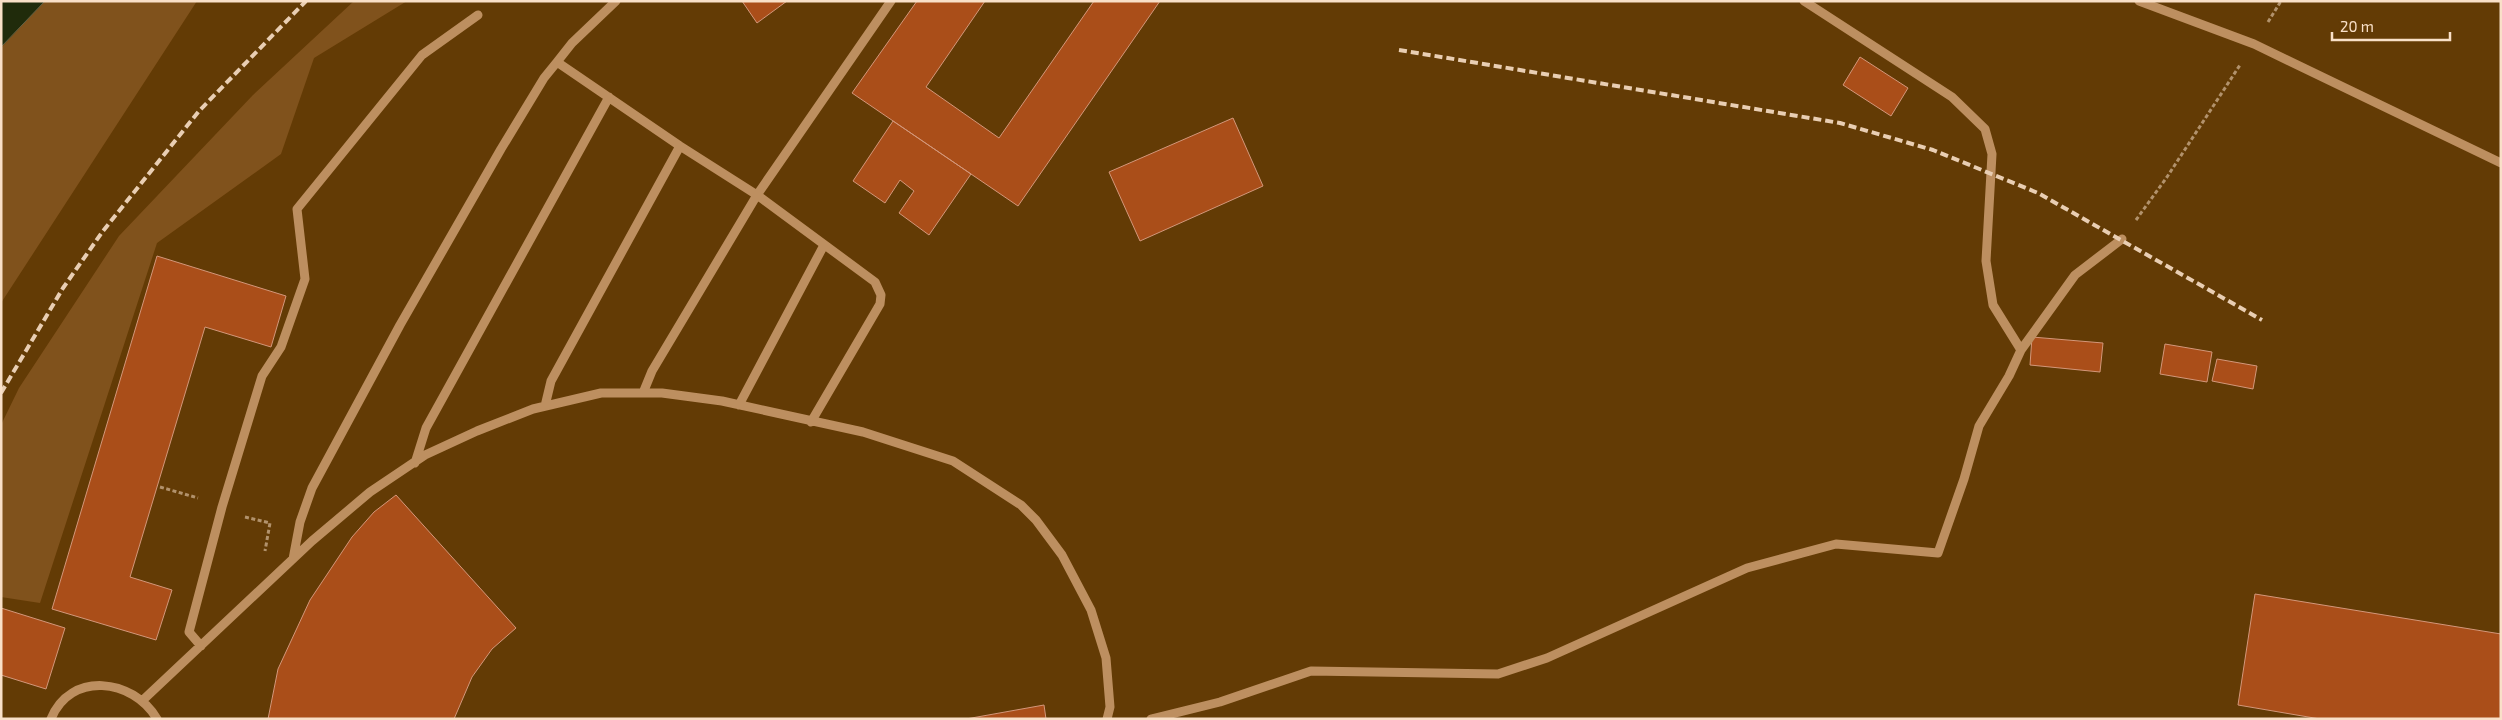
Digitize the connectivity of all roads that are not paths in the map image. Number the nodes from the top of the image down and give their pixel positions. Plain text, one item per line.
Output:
1 (616, 1) edge
2 (891, 1) edge
3 (1804, 1) edge
4 (2140, 1) edge
5 (478, 15) dead end
6 (557, 62) junction
7 (609, 97) junction
8 (680, 146) junction
9 (2501, 163) edge
10 (757, 195) junction
11 (2122, 239) road end
12 (824, 245) junction
13 (2021, 350) junction
14 (643, 393) junction
15 (740, 405) junction
16 (545, 406) junction
17 (812, 422) junction
18 (415, 463) junction
19 (293, 559) junction
20 (201, 646) junction
21 (142, 700) junction
22 (51, 719) edge
23 (157, 719) edge
24 (1107, 719) edge
25 (1151, 719) edge

1 - 6 street
2 - 10 street
3 - 13 street
4 - 9 street
5 - 20 street
6 - 7 street
6 - 19 street
7 - 8 street
7 - 18 street
8 - 10 street
8 - 16 street
10 - 12 street
10 - 14 street
11 - 13 street
12 - 15 street
12 - 17 street
13 - 25 street
14 - 15 street
14 - 16 street
15 - 17 street
16 - 18 street
17 - 24 street
18 - 19 street
19 - 20 street
20 - 21 street
21 - 22 street
21 - 23 street

